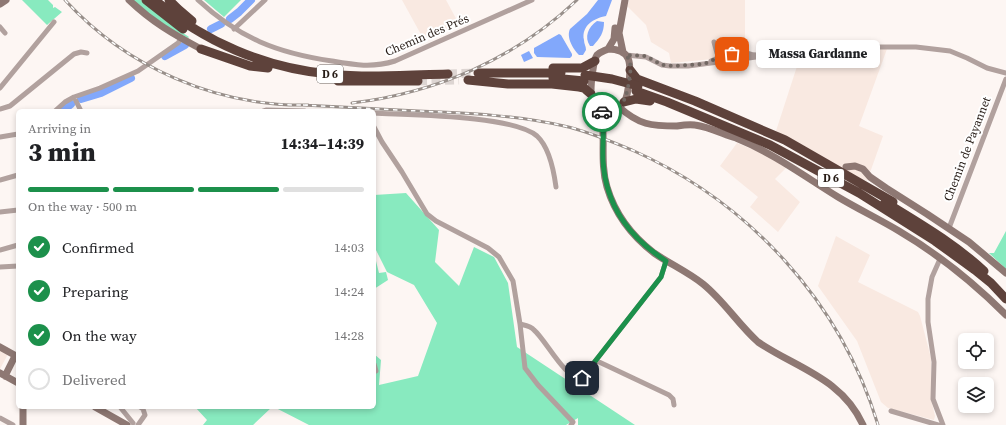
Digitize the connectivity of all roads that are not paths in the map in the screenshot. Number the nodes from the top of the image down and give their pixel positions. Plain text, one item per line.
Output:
1 (6, 0) edge
2 (129, 0) edge
3 (146, 0) edge
4 (156, 0) edge
5 (169, 0) edge
6 (198, 0) edge
7 (264, 0) edge
8 (532, 0) edge
9 (620, 0) edge
10 (625, 0) edge
11 (0, 4) edge
12 (54, 22) dead end
13 (0, 27) edge
14 (234, 28) junction
15 (5, 33) dead end
16 (174, 34) junction
17 (181, 39) junction
18 (218, 42) junction
19 (714, 42) dead end
20 (172, 46) junction
21 (201, 49) joint
22 (608, 49) junction
23 (87, 53) dead end
24 (624, 54) junction
25 (642, 56) junction
26 (764, 56) junction
27 (720, 57) junction
28 (733, 60) junction
29 (595, 61) junction
30 (704, 64) junction
31 (268, 68) junction
32 (631, 68) junction
33 (478, 73) tunnel mouth
34 (494, 73) junction
35 (1006, 73) edge
36 (448, 74) tunnel mouth
37 (584, 78) junction
38 (1006, 79) edge
39 (418, 81) tunnel mouth
40 (0, 88) edge
41 (637, 88) junction
42 (591, 94) junction
43 (74, 98) junction
44 (600, 105) junction
45 (618, 106) junction
46 (0, 109) edge
47 (57, 109) edge
48 (80, 109) edge
49 (376, 114) edge
50 (376, 131) edge
51 (16, 134) edge
52 (748, 136) junction
53 (0, 137) edge
54 (603, 147) junction
55 (814, 157) junction
56 (846, 167) junction
57 (16, 176) edge
58 (855, 179) junction
59 (0, 180) edge
60 (556, 187) dead end
61 (16, 210) edge
62 (0, 212) edge
63 (949, 228) junction
64 (16, 246) edge
65 (0, 250) edge
66 (960, 251) junction
67 (940, 259) junction
68 (666, 261) junction
69 (16, 266) edge
70 (0, 268) edge
71 (1006, 273) edge
72 (1006, 290) edge
73 (1006, 299) edge
74 (1006, 315) edge
75 (520, 324) junction
76 (0, 347) edge
77 (16, 355) edge
78 (16, 357) edge
79 (597, 361) junction
80 (3, 374) edge
81 (16, 382) edge
82 (674, 405) dead end
83 (23, 409) edge
84 (100, 409) edge
85 (122, 409) edge
86 (143, 409) edge
87 (891, 411) dead end
88 (0, 418) edge
89 (134, 424) edge
90 (14, 425) edge
91 (23, 425) edge
92 (571, 425) edge
93 (863, 425) edge
94 (938, 425) edge
95 (943, 425) edge

1 - 11 main road
2 - 16 main road
3 - 31 highway, D 6
4 - 18 highway, D 6
5 - 18 highway
6 - 14 street, Chemin des Prés
7 - 14 street
8 - 14 street, Chemin des Prés
9 - 22 main road
10 - 24 main road
12 - 40 street
13 - 15 street
16 - 17 main road
16 - 20 street
17 - 20 street
17 - 21 main road
18 - 36 highway, D 6
19 - 27 street
20 - 43 street
21 - 31 highway
22 - 24 main road
22 - 29 main road
23 - 46 street
24 - 25 street
24 - 32 main road
25 - 30 street
25 - 32 street
26 - 27 street
26 - 28 street
26 - 35 street
27 - 28 street
27 - 30 street
28 - 30 street
29 - 34 highway
29 - 42 main road
31 - 39 highway, D 6
32 - 45 main road
32 - 55 highway
33 - 34 highway, D 6
34 - 37 highway, D 6
37 - 41 highway, D 6, bridge
37 - 42 highway, D 6
38 - 63 street, Chemin de Payannet
41 - 52 highway, D 6
41 - 66 highway, D 6
42 - 44 main road
43 - 47 street
43 - 48 street
44 - 45 main road
44 - 54 main road
45 - 52 highway
45 - 54 main road
45 - 67 main road
49 - 60 street
50 - 75 street
51 - 53 street
52 - 73 highway, D 6
54 - 68 main road
55 - 56 highway
55 - 58 highway
56 - 58 highway
56 - 63 main road
57 - 59 street
58 - 66 highway
61 - 62 street
63 - 71 main road
64 - 65 street
66 - 72 highway, D 6
67 - 74 main road
67 - 95 street
68 - 79 street
68 - 93 main road
69 - 70 street
75 - 79 street
75 - 92 street
76 - 77 main road
78 - 80 main road
79 - 82 street
80 - 81 main road
83 - 91 main road
84 - 89 main road
85 - 89 street
86 - 89 street
87 - 94 street
88 - 90 street

